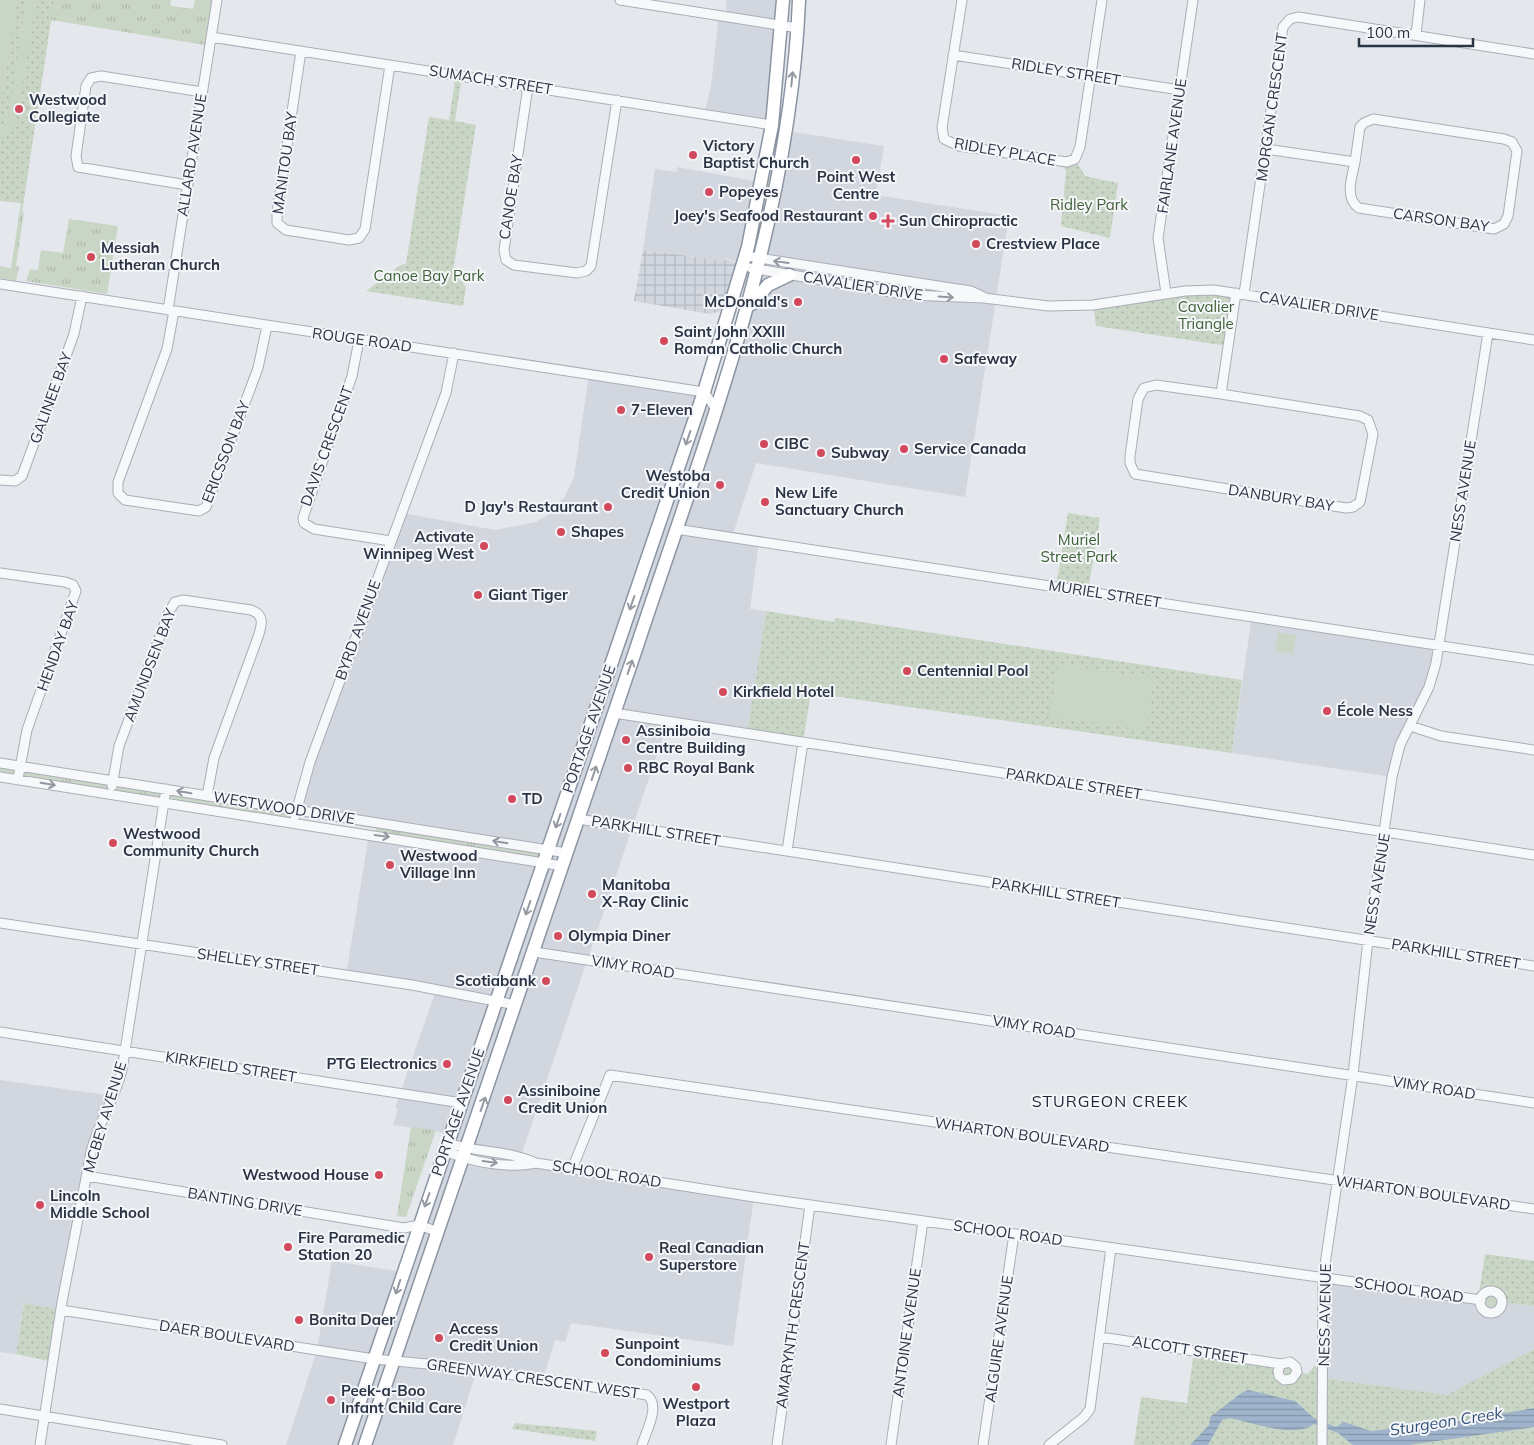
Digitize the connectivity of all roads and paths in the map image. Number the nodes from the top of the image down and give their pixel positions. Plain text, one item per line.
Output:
1 (217, 0) edge
2 (620, 0) edge
3 (783, 0) edge
4 (798, 0) edge
5 (962, 0) edge
6 (1102, 0) edge
7 (1193, 0) edge
8 (1420, 0) edge
9 (782, 25) junction
10 (798, 28) junction
11 (1416, 34) junction
12 (211, 37) junction
13 (301, 51) junction
14 (1534, 54) edge
15 (953, 55) junction
16 (390, 65) junction
17 (1091, 76) junction
18 (528, 86) junction
19 (1180, 90) junction
20 (202, 92) junction
21 (617, 100) junction
22 (772, 125) junction
23 (1266, 148) junction
24 (1355, 162) junction
25 (187, 185) junction
26 (745, 261) junction
27 (760, 264) junction
28 (789, 275) junction
29 (0, 284) edge
30 (1166, 293) junction
31 (1240, 294) junction
32 (82, 296) junction
33 (984, 298) junction
34 (171, 310) junction
35 (745, 314) junction
36 (267, 326) junction
37 (1488, 333) junction
38 (359, 340) junction
39 (1534, 340) edge
40 (454, 353) junction
41 (710, 371) junction
42 (704, 392) junction
43 (1221, 394) junction
44 (718, 403) junction
45 (0, 480) edge
46 (676, 529) junction
47 (391, 541) junction
48 (0, 573) edge
49 (1439, 645) junction
50 (1534, 660) edge
51 (614, 713) junction
52 (1410, 726) junction
53 (803, 742) junction
54 (1534, 750) edge
55 (0, 763) edge
56 (20, 766) junction
57 (0, 776) edge
58 (18, 779) junction
59 (113, 780) junction
60 (166, 789) junction
61 (110, 794) junction
62 (207, 796) junction
63 (164, 802) junction
64 (297, 811) junction
65 (578, 819) junction
66 (293, 823) junction
67 (1385, 832) junction
68 (548, 849) junction
69 (787, 851) junction
70 (567, 853) junction
71 (1534, 855) edge
72 (544, 862) junction
73 (562, 866) junction
74 (0, 924) edge
75 (1368, 940) junction
76 (141, 945) junction
77 (534, 952) junction
78 (1534, 966) edge
79 (496, 1002) junction
80 (516, 1005) junction
81 (0, 1032) edge
82 (125, 1051) junction
83 (1353, 1075) junction
84 (1534, 1103) edge
85 (462, 1104) junction
86 (446, 1147) junction
87 (466, 1154) junction
88 (572, 1169) junction
89 (86, 1176) junction
90 (1337, 1180) junction
91 (810, 1205) junction
92 (1534, 1209) edge
93 (924, 1221) junction
94 (412, 1230) junction
95 (1014, 1234) junction
96 (436, 1238) junction
97 (1111, 1248) junction
98 (1323, 1278) junction
99 (1481, 1300) dead end
100 (60, 1310) junction
101 (1100, 1337) junction
102 (374, 1359) junction
103 (394, 1360) junction
104 (1281, 1364) dead end
105 (0, 1409) edge
106 (44, 1416) junction
107 (40, 1445) edge
108 (222, 1445) edge
109 (345, 1445) edge
110 (365, 1445) edge
111 (642, 1445) edge
112 (776, 1445) edge
113 (891, 1445) edge
114 (983, 1445) edge
115 (1049, 1445) edge
116 (1322, 1445) edge

1 - 12 street, ALLARD AVENUE
2 - 9 street
3 - 9 highway, PORTAGE AVENUE
4 - 10 highway, PORTAGE AVENUE
5 - 15 street, RIDLEY PLACE
6 - 17 street, RIDLEY PLACE
7 - 19 street, FAIRLANE AVENUE
8 - 11 street
9 - 10 street
9 - 22 highway, PORTAGE AVENUE
27 -> 10 highway, PORTAGE AVENUE
11 - 14 street, MORGAN CRESCENT
11 - 23 street, MORGAN CRESCENT
12 - 13 street, SUMACH STREET
12 - 20 street, ALLARD AVENUE
13 - 16 street, SUMACH STREET
13 - 16 street, MANITOU BAY
15 - 17 street, RIDLEY STREET
15 - 17 street, RIDLEY PLACE
16 - 18 street, SUMACH STREET
17 - 19 street, RIDLEY STREET
18 - 21 street, SUMACH STREET
18 - 21 street, CANOE BAY
19 - 30 street, FAIRLANE AVENUE
20 - 25 street, ALLARD AVENUE
20 - 25 street
21 - 22 street, SUMACH STREET
22 - 26 highway, PORTAGE AVENUE
23 - 24 street
23 - 31 street, MORGAN CRESCENT
24 - 24 street, CARSON BAY
25 - 34 street, ALLARD AVENUE
26 - 27 street, CAVALIER DRIVE
26 - 41 highway, PORTAGE AVENUE
27 - 28 street, CAVALIER DRIVE
33 -> 27 street, CAVALIER DRIVE
27 - 35 highway, PORTAGE AVENUE
28 -> 33 street, CAVALIER DRIVE
28 - 35 highway
29 - 32 street, ROUGE ROAD
30 - 31 street, CAVALIER DRIVE
30 - 33 street, CAVALIER DRIVE
31 - 37 street, CAVALIER DRIVE
31 - 43 street
32 - 34 street, ROUGE ROAD
32 - 45 street, GALINEE BAY
34 - 36 street, ROUGE ROAD
34 - 36 street, ERICSSON BAY
35 - 44 highway, PORTAGE AVENUE
36 - 38 street, ROUGE ROAD
37 - 39 street, CAVALIER DRIVE
37 - 49 street, NESS AVENUE
38 - 40 street, ROUGE ROAD
38 - 47 street, DAVIS CRESCENT
40 - 42 street, ROUGE ROAD
40 - 47 street, BYRD AVENUE
41 - 42 highway, PORTAGE AVENUE
41 - 44 highway
42 - 44 street
42 -> 68 highway, PORTAGE AVENUE
43 - 43 street, DANBURY BAY
44 - 46 highway, PORTAGE AVENUE
46 - 49 street, MURIEL STREET
51 -> 46 highway, PORTAGE AVENUE
47 - 64 street, BYRD AVENUE
48 - 56 street, HENDAY BAY
49 - 50 street, MURIEL STREET
49 - 52 street, NESS AVENUE
51 - 53 street, PARKDALE STREET
65 -> 51 highway, PORTAGE AVENUE
52 - 54 street
52 - 67 street, NESS AVENUE
53 - 67 street, PARKDALE STREET
53 - 69 street
55 - 56 street, WESTWOOD DRIVE
56 - 58 street, HENDAY BAY
56 - 59 street, WESTWOOD DRIVE
57 - 58 street, WESTWOOD DRIVE
58 -> 61 street, WESTWOOD DRIVE
59 - 60 street, WESTWOOD DRIVE
59 - 61 street, AMUNDSEN BAY
59 - 62 street, AMUNDSEN BAY
62 -> 60 street, WESTWOOD DRIVE
60 - 63 street, MCBEY AVENUE
61 - 63 street, WESTWOOD DRIVE
62 - 64 street, WESTWOOD DRIVE
63 - 66 street, WESTWOOD DRIVE
63 - 76 street, MCBEY AVENUE
64 - 66 street, BYRD AVENUE
68 -> 64 street, WESTWOOD DRIVE
65 - 69 street, PARKHILL STREET
65 - 70 highway, PORTAGE AVENUE
66 -> 72 street, WESTWOOD DRIVE
67 - 71 street, PARKDALE STREET
67 - 75 street, NESS AVENUE
68 - 70 street, WESTWOOD DRIVE
68 - 72 highway, PORTAGE AVENUE
69 - 75 street, PARKHILL STREET
70 - 73 highway, PORTAGE AVENUE
72 - 73 street, WESTWOOD DRIVE
72 -> 79 highway, PORTAGE AVENUE
73 - 77 highway, PORTAGE AVENUE
74 - 76 street, SHELLEY STREET
75 - 78 street, PARKHILL STREET
75 - 83 street, NESS AVENUE
76 - 79 street, SHELLEY STREET
76 - 82 street, MCBEY AVENUE
77 - 80 highway, PORTAGE AVENUE
77 - 83 street, VIMY ROAD
79 - 80 street, SHELLEY STREET
79 - 85 highway, PORTAGE AVENUE
87 -> 80 highway, PORTAGE AVENUE
81 - 82 street, KIRKFIELD STREET
82 - 85 street, KIRKFIELD STREET
82 - 89 street, MCBEY AVENUE
83 - 84 street, VIMY ROAD
83 - 90 street, NESS AVENUE
85 - 86 highway, PORTAGE AVENUE
86 - 87 street, SCHOOL ROAD
86 -> 94 highway, PORTAGE AVENUE
87 - 88 street, SCHOOL ROAD
87 - 96 highway, PORTAGE AVENUE
88 - 90 street, WHARTON BOULEVARD
88 - 91 street, SCHOOL ROAD
89 - 94 street, BANTING DRIVE
89 - 100 street, MCBEY AVENUE
90 - 92 street, WHARTON BOULEVARD
90 - 98 street, NESS AVENUE
91 - 93 street, SCHOOL ROAD
91 - 112 street, AMARYNTH CRESCENT
93 - 95 street, SCHOOL ROAD
93 - 113 street, ANTOINE AVENUE
94 - 96 street, BANTING DRIVE
94 -> 102 highway, PORTAGE AVENUE
95 - 97 street, SCHOOL ROAD
95 - 114 street, ALGUIRE AVENUE
96 - 103 highway, PORTAGE AVENUE
97 - 98 street, SCHOOL ROAD
97 - 101 street
98 - 99 street, SCHOOL ROAD
98 - 116 street, NESS AVENUE
100 - 102 street, DAER BOULEVARD
100 - 106 street, MCBEY AVENUE
101 - 104 street, ALCOTT STREET
101 - 115 street
102 - 103 street, DAER BOULEVARD
102 - 109 highway, PORTAGE AVENUE
103 - 110 highway, PORTAGE AVENUE
103 - 111 street, GREENWAY CRESCENT WEST
105 - 106 street
106 - 107 street, MCBEY AVENUE
106 - 108 street

